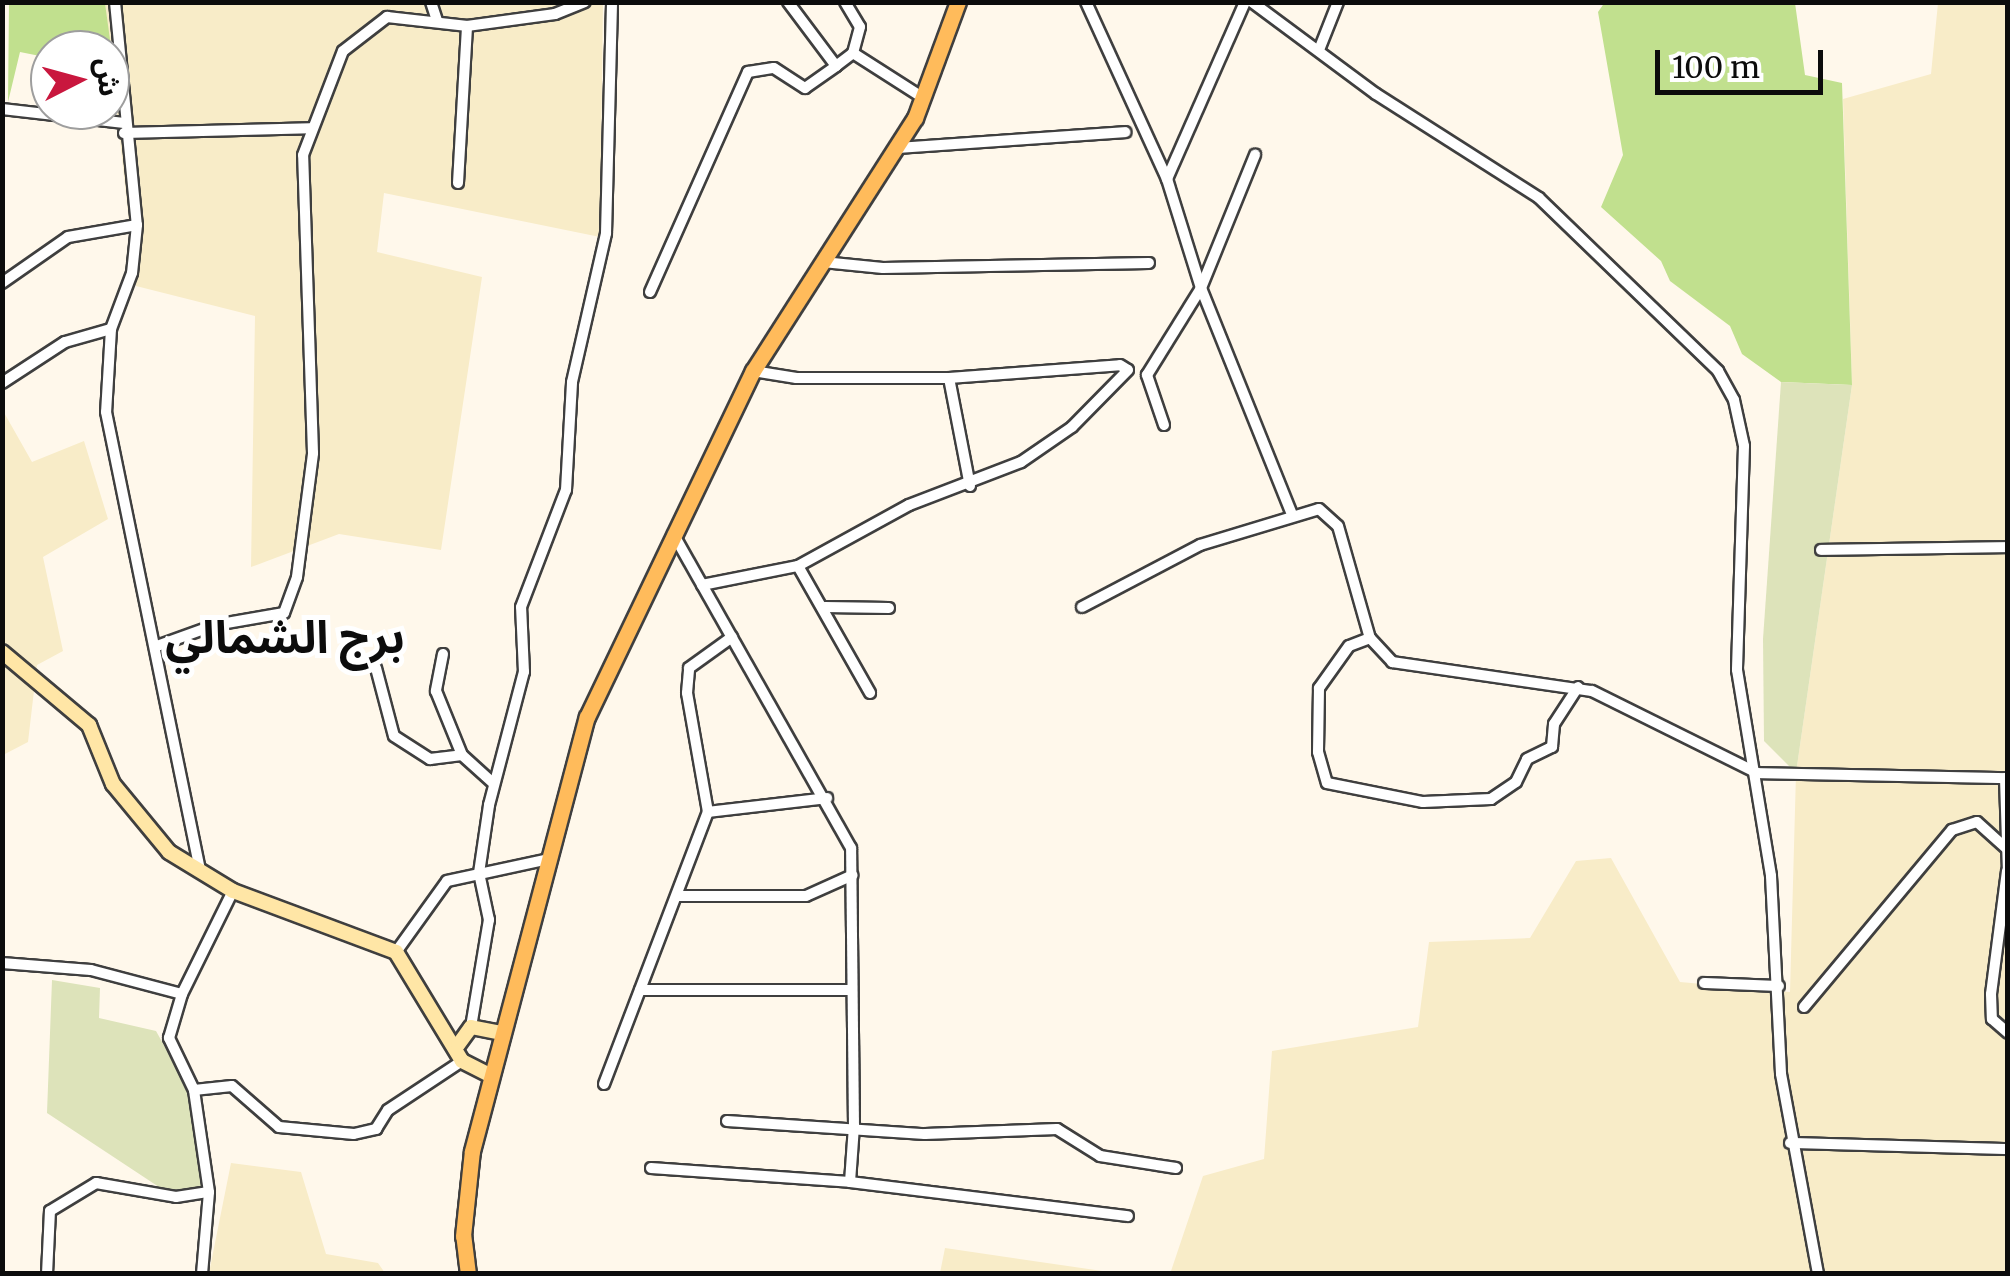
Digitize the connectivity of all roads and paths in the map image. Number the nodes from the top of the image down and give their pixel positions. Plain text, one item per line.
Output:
1 (115, 2) edge
2 (431, 2) edge
3 (585, 2) edge
4 (612, 2) edge
5 (788, 2) edge
6 (845, 2) edge
7 (958, 2) edge
8 (1086, 2) edge
9 (1248, 2) edge
10 (1338, 2) edge
11 (437, 21) junction
12 (467, 26) junction
13 (117, 30) edge
14 (1319, 50) junction
15 (853, 53) junction
16 (836, 66) junction
17 (925, 99) junction
18 (2, 109) edge
19 (30, 113) edge
20 (130, 128) edge
21 (310, 128) junction
22 (124, 130) edge
23 (1125, 132) dead end
24 (900, 148) junction
25 (1255, 156) dead end
26 (1167, 178) junction
27 (458, 182) dead end
28 (137, 225) junction
29 (823, 262) junction
30 (1149, 262) dead end
31 (2, 284) edge
32 (1201, 288) junction
33 (650, 292) dead end
34 (111, 329) junction
35 (753, 371) junction
36 (949, 378) junction
37 (2, 383) edge
38 (1164, 424) dead end
39 (970, 486) junction
40 (1292, 514) junction
41 (672, 533) junction
42 (2008, 547) edge
43 (1822, 550) dead end
44 (798, 566) junction
45 (702, 585) junction
46 (825, 607) junction
47 (1082, 607) dead end
48 (889, 608) dead end
49 (732, 637) junction
50 (1370, 638) junction
51 (158, 646) junction
52 (2, 652) edge
53 (444, 654) dead end
54 (376, 668) dead end
55 (1578, 687) junction
56 (870, 692) dead end
57 (462, 755) junction
58 (1758, 773) junction
59 (2006, 778) edge
60 (493, 782) junction
61 (827, 798) junction
62 (708, 812) junction
63 (2007, 848) edge
64 (544, 860) junction
65 (200, 869) junction
66 (2007, 871) edge
67 (479, 873) junction
68 (854, 874) junction
69 (233, 891) junction
70 (677, 896) junction
71 (2005, 922) edge
72 (396, 952) junction
73 (2, 963) edge
74 (1704, 983) dead end
75 (1779, 986) junction
76 (640, 990) junction
77 (851, 990) junction
78 (182, 994) junction
79 (1804, 1008) dead end
80 (471, 1027) junction
81 (502, 1033) junction
82 (2008, 1033) edge
83 (458, 1045) junction
84 (462, 1061) junction
85 (490, 1075) junction
86 (604, 1084) dead end
87 (194, 1090) junction
88 (727, 1121) dead end
89 (854, 1126) junction
90 (1790, 1143) junction
91 (2008, 1148) edge
92 (650, 1168) dead end
93 (1176, 1168) dead end
94 (850, 1182) junction
95 (210, 1192) junction
96 (1128, 1216) dead end
97 (48, 1274) edge
98 (202, 1274) edge
99 (468, 1274) edge
100 (1818, 1274) edge

1 - 13 street
2 - 11 street
3 - 12 street
4 - 60 street
5 - 16 street
6 - 15 street
7 - 17 main road
8 - 26 street
9 - 14 street
9 - 26 street
10 - 14 street
11 - 12 street
11 - 21 street
12 - 27 street
14 - 58 street
15 - 16 street
15 - 17 street
16 - 33 street
17 - 24 main road
18 - 19 street
20 - 21 street
21 - 51 street
22 - 28 street
23 - 24 street
24 - 29 main road
25 - 32 street
26 - 32 street
28 - 31 street
28 - 34 street
29 - 30 street
29 - 35 main road
32 - 38 street
32 - 40 street
34 - 37 street
34 - 51 street
35 - 36 street
35 - 41 main road
36 - 39 street
36 - 39 street
39 - 44 street
40 - 47 street
40 - 50 street
41 - 45 street
41 - 64 main road
42 - 43 street
44 - 45 street
44 - 46 street
45 - 49 street
46 - 48 street
46 - 56 street
49 - 61 street
49 - 62 street
50 - 55 street
50 - 55 street
51 - 65 street
52 - 65 street
53 - 57 street
54 - 57 street
55 - 58 street
57 - 60 street
58 - 59 street
58 - 75 street
59 - 63 street
60 - 67 street
61 - 62 street
61 - 68 street
62 - 70 street
63 - 66 street
63 - 79 street
64 - 67 street
64 - 81 main road
65 - 69 street
66 - 71 street
67 - 72 street
67 - 80 street
68 - 70 street
68 - 77 street
69 - 72 street
69 - 78 street
70 - 76 street
71 - 82 street
72 - 83 street
73 - 78 street
74 - 75 street
75 - 90 street
76 - 77 street
76 - 86 street
77 - 89 street
78 - 87 street
80 - 81 street
80 - 83 street
81 - 85 main road
83 - 84 street
84 - 85 street
84 - 87 street
85 - 99 main road
87 - 95 street
88 - 89 street
89 - 93 street
89 - 94 street
90 - 91 street
90 - 100 street
92 - 94 street
94 - 96 street
95 - 97 street
95 - 98 street

